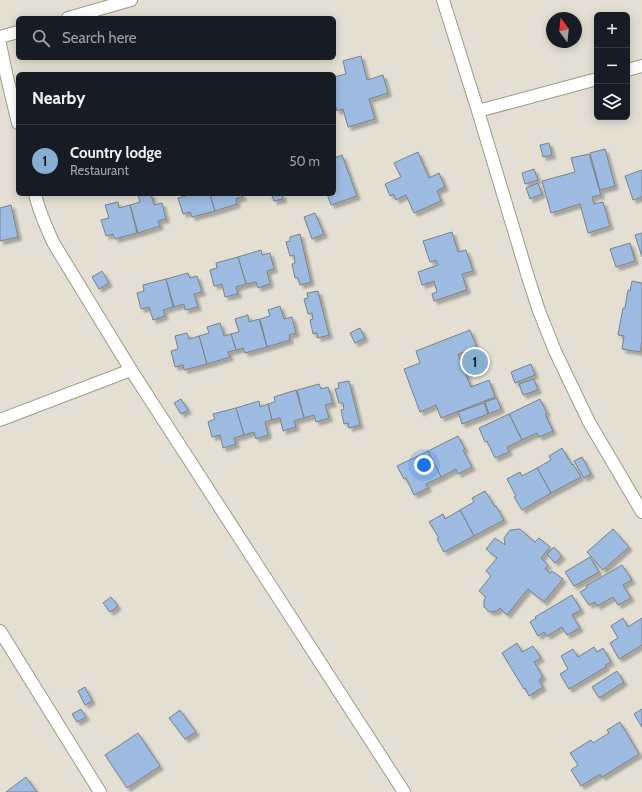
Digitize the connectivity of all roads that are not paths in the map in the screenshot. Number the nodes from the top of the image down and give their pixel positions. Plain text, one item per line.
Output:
1 (131, 0) edge
2 (443, 0) edge
3 (75, 16) edge
4 (16, 33) edge
5 (0, 37) edge
6 (0, 44) edge
7 (642, 66) edge
8 (630, 69) edge
9 (3, 74) edge
10 (594, 80) edge
11 (478, 111) junction
12 (16, 116) edge
13 (36, 196) edge
14 (131, 370) junction
15 (0, 420) edge
16 (641, 509) edge
17 (0, 631) edge
18 (100, 792) edge
19 (404, 792) edge

1 - 3 street
2 - 11 street
4 - 5 street
6 - 9 street
7 - 8 street
9 - 12 street
10 - 11 street
11 - 16 street
13 - 14 street
14 - 15 street
14 - 19 street
17 - 18 street

